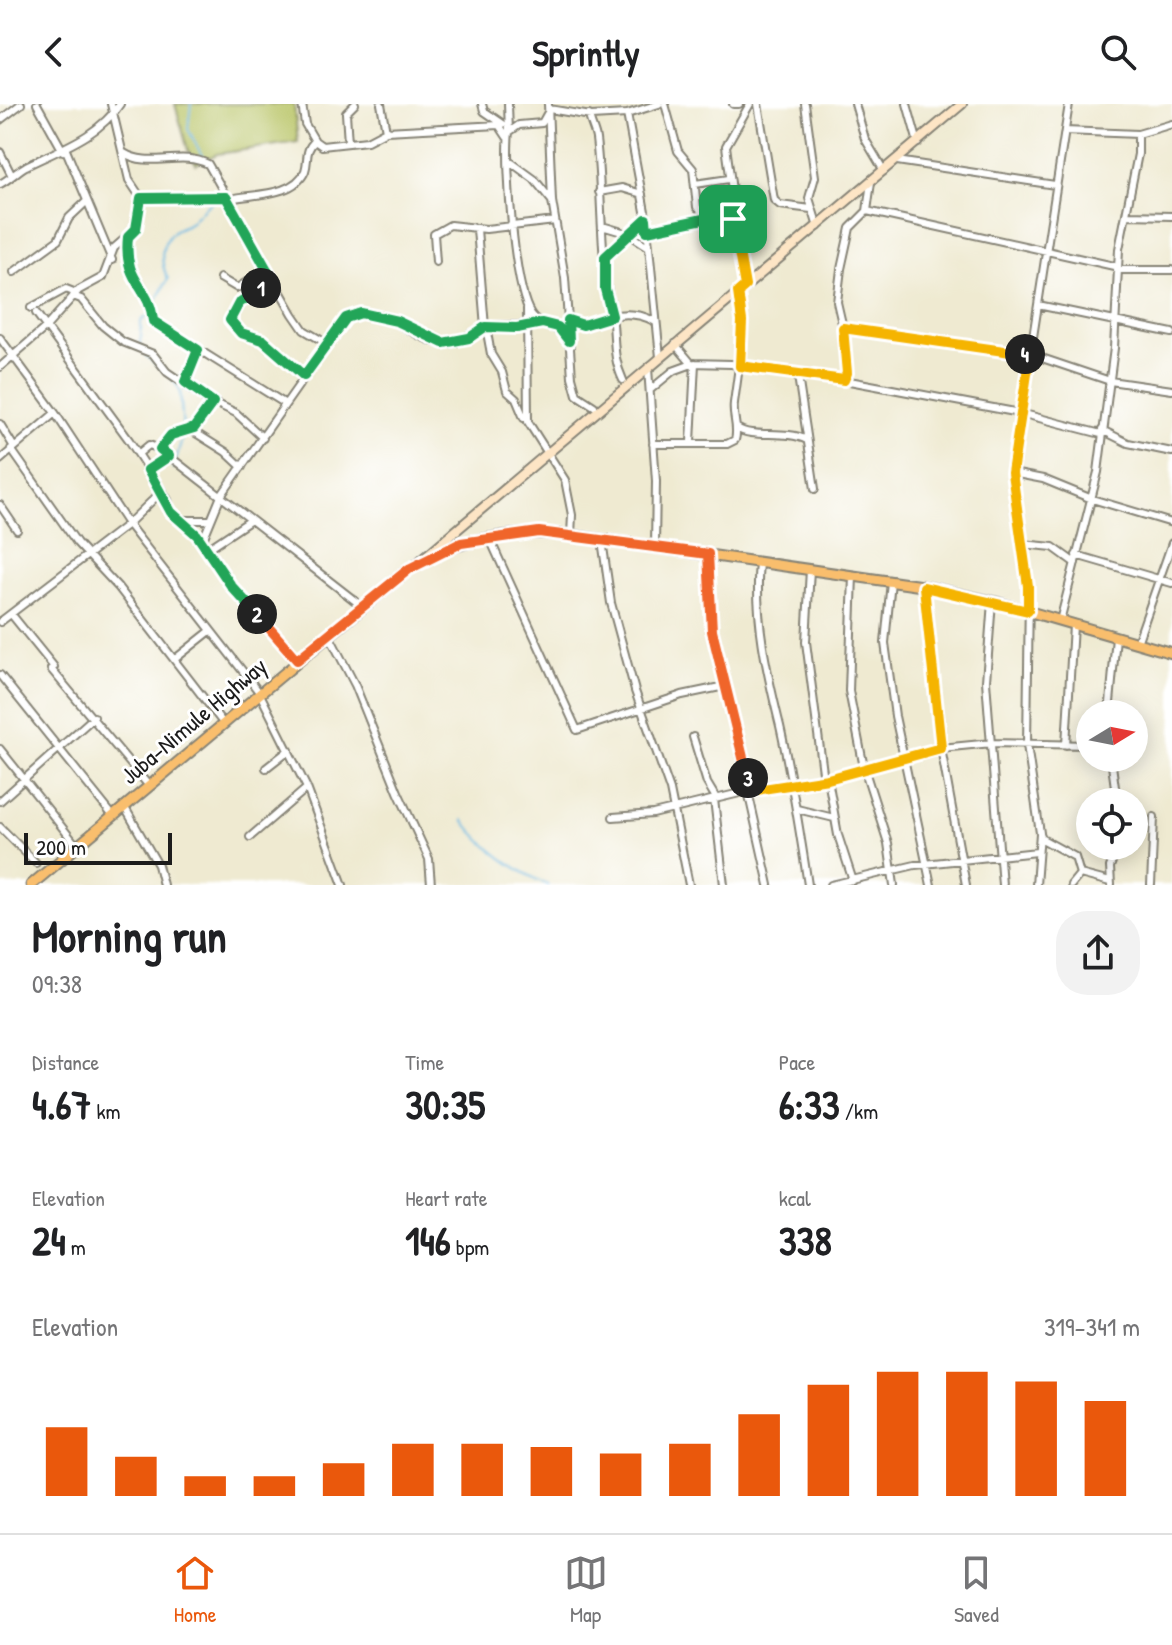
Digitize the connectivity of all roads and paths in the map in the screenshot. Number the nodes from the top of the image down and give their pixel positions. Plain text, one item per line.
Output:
1 (21, 104) edge
2 (37, 104) edge
3 (111, 104) edge
4 (120, 104) edge
5 (302, 104) edge
6 (355, 104) edge
7 (381, 104) edge
8 (482, 104) edge
9 (508, 104) edge
10 (662, 104) edge
11 (750, 104) edge
12 (758, 104) edge
13 (805, 104) edge
14 (855, 104) edge
15 (907, 104) edge
16 (962, 104) edge
17 (1069, 104) edge
18 (548, 108) edge
19 (113, 114) junction
20 (627, 114) junction
21 (589, 115) junction
22 (0, 120) edge
23 (503, 124) junction
24 (539, 124) junction
25 (1172, 124) edge
26 (519, 125) junction
27 (386, 131) junction
28 (549, 131) junction
29 (1065, 131) junction
30 (509, 132) junction
31 (1138, 134) junction
32 (315, 141) junction
33 (509, 141) junction
34 (348, 143) junction
35 (918, 143) junction
36 (64, 150) junction
37 (0, 152) edge
38 (124, 153) junction
39 (897, 161) junction
40 (510, 162) junction
41 (884, 171) junction
42 (12, 176) junction
43 (729, 179) junction
44 (871, 182) junction
45 (0, 184) edge
46 (695, 184) junction
47 (1055, 185) junction
48 (599, 192) junction
49 (642, 194) junction
50 (226, 197) junction
51 (141, 198) junction
52 (87, 201) junction
53 (552, 201) junction
54 (232, 205) junction
55 (811, 209) junction
56 (867, 211) junction
57 (1128, 215) junction
58 (1172, 216) edge
59 (708, 218) junction
60 (646, 219) junction
61 (733, 219) junction
62 (555, 221) junction
63 (514, 226) junction
64 (602, 226) junction
65 (818, 227) junction
66 (477, 229) junction
67 (647, 231) junction
68 (631, 235) junction
69 (128, 237) junction
70 (649, 247) junction
71 (1047, 248) junction
72 (605, 257) junction
73 (112, 260) junction
74 (436, 262) dead end
75 (1115, 268) junction
76 (1172, 270) edge
77 (14, 272) dead end
78 (268, 273) junction
79 (220, 278) dead end
80 (742, 289) junction
81 (75, 295) junction
82 (1038, 305) junction
83 (527, 307) junction
84 (612, 316) junction
85 (568, 320) junction
86 (654, 321) junction
87 (542, 323) junction
88 (1115, 323) junction
89 (486, 327) junction
90 (527, 327) junction
91 (45, 328) junction
92 (843, 328) junction
93 (1172, 333) edge
94 (0, 338) edge
95 (569, 341) junction
96 (326, 343) junction
97 (675, 344) junction
98 (198, 350) junction
99 (1030, 354) junction
100 (13, 356) junction
101 (660, 357) junction
102 (695, 363) junction
103 (740, 366) junction
104 (0, 367) edge
105 (648, 368) junction
106 (304, 376) junction
107 (798, 376) junction
108 (623, 380) dead end
109 (844, 380) junction
110 (1110, 381) junction
111 (185, 382) junction
112 (650, 390) junction
113 (1172, 390) edge
114 (213, 402) junction
115 (284, 403) junction
116 (594, 406) dead end
117 (55, 413) junction
118 (1020, 413) junction
119 (524, 418) dead end
120 (0, 424) edge
121 (805, 426) junction
122 (737, 428) junction
123 (191, 430) junction
124 (1102, 432) junction
125 (750, 433) junction
126 (791, 434) junction
127 (263, 438) junction
128 (735, 440) junction
129 (807, 440) junction
130 (691, 442) junction
131 (653, 444) junction
132 (12, 448) junction
133 (160, 449) junction
134 (1172, 452) edge
135 (138, 454) junction
136 (546, 454) junction
137 (169, 456) junction
138 (0, 460) edge
139 (242, 467) junction
140 (148, 470) junction
141 (1012, 473) junction
142 (815, 489) dead end
143 (161, 492) junction
144 (221, 496) junction
145 (1092, 499) junction
146 (0, 505) edge
147 (179, 520) junction
148 (210, 520) junction
149 (251, 520) junction
150 (1172, 523) edge
151 (128, 524) junction
152 (17, 530) dead end
153 (571, 535) junction
154 (489, 537) junction
155 (602, 540) junction
156 (202, 542) junction
157 (1172, 543) edge
158 (1022, 544) junction
159 (655, 547) junction
160 (206, 550) junction
161 (708, 554) junction
162 (89, 555) junction
163 (1076, 559) junction
164 (759, 562) junction
165 (810, 568) junction
166 (409, 569) junction
167 (853, 575) junction
168 (1158, 580) junction
169 (891, 581) junction
170 (1172, 583) edge
171 (924, 587) junction
172 (992, 601) junction
173 (365, 609) dead end
174 (1028, 611) junction
175 (12, 615) junction
176 (1060, 621) junction
177 (0, 622) edge
178 (1073, 625) junction
179 (209, 632) junction
180 (329, 635) junction
181 (1116, 637) junction
182 (1137, 643) junction
183 (1172, 653) edge
184 (175, 659) junction
185 (297, 660) junction
186 (0, 675) edge
187 (725, 686) junction
188 (259, 692) junction
189 (1110, 700) edge
190 (641, 709) junction
191 (94, 717) junction
192 (223, 723) junction
193 (693, 737) dead end
194 (992, 743) junction
195 (58, 745) junction
196 (1027, 745) junction
197 (1066, 745) junction
198 (1076, 745) edge
199 (941, 748) junction
200 (0, 749) edge
201 (289, 750) junction
202 (906, 756) junction
203 (266, 768) dead end
204 (864, 768) junction
205 (24, 778) junction
206 (826, 779) junction
207 (792, 785) junction
208 (149, 786) junction
209 (307, 788) junction
210 (749, 791) junction
211 (715, 798) junction
212 (0, 801) edge
213 (124, 806) junction
214 (674, 809) junction
215 (797, 809) junction
216 (113, 816) junction
217 (613, 817) dead end
218 (1154, 817) dead end
219 (834, 818) junction
220 (0, 827) edge
221 (1040, 833) junction
222 (250, 837) dead end
223 (77, 846) junction
224 (1037, 852) junction
225 (999, 853) junction
226 (961, 858) junction
227 (1113, 860) edge
228 (36, 863) dead end
229 (926, 863) junction
230 (890, 870) junction
231 (1080, 874) junction
232 (851, 882) edge
233 (1111, 884) edge
234 (31, 885) edge
235 (163, 885) edge
236 (343, 885) edge
237 (431, 885) edge
238 (689, 885) edge
239 (724, 885) edge
240 (769, 885) edge
241 (808, 885) edge
242 (831, 885) edge
243 (894, 885) edge
244 (931, 885) edge
245 (966, 885) edge
246 (1002, 885) edge
247 (1036, 885) edge
248 (1071, 885) edge
249 (1151, 885) edge

1 - 22 street
2 - 36 street
3 - 19 street
4 - 19 street
5 - 32 street
6 - 34 street
7 - 27 street
8 - 23 street
9 - 23 street
10 - 20 street
10 - 46 street
11 - 43 street
12 - 55 street
13 - 55 street
14 - 41 street
15 - 35 street
16 - 35 main road
17 - 29 street
18 - 21 street
18 - 24 street
18 - 28 street
19 - 36 street
19 - 38 street
20 - 21 street
20 - 49 street
21 - 48 street
23 - 26 street
23 - 27 street
23 - 30 street
23 - 33 street
24 - 26 street
24 - 28 street
25 - 31 street
26 - 30 street
27 - 34 street
28 - 53 street
29 - 31 street
29 - 47 street
30 - 33 street
31 - 57 street
32 - 34 street
32 - 54 street
33 - 40 street
35 - 39 main road
36 - 42 street
36 - 52 street
37 - 42 street
38 - 50 street
38 - 51 street
39 - 41 main road
39 - 47 street
40 - 53 street
40 - 63 street
41 - 44 main road
42 - 45 street
43 - 46 street
43 - 61 street
44 - 56 street
44 - 65 main road
46 - 59 street
47 - 71 street
48 - 49 street
48 - 64 street
49 - 60 street
50 - 51 street
50 - 54 street
51 - 69 street
52 - 73 street
52 - 77 street
53 - 62 street
54 - 78 street
55 - 65 street
56 - 71 street
56 - 92 street
57 - 58 street
57 - 75 street
59 - 61 street
59 - 67 street
60 - 67 street
60 - 68 street
61 - 80 street
62 - 63 street
62 - 85 street
63 - 66 street
63 - 83 street
64 - 68 street
64 - 72 street
65 - 80 main road
66 - 74 street
66 - 89 street
67 - 70 street
68 - 70 street
68 - 72 street
69 - 73 street
69 - 98 street
70 - 86 street
71 - 75 street
71 - 82 street
72 - 84 street
73 - 81 street
75 - 76 street
75 - 88 street
78 - 79 street
78 - 96 street
78 - 106 street
80 - 97 main road
80 - 103 street
81 - 91 street
81 - 91 street
81 - 111 street
82 - 88 street
82 - 99 street
83 - 87 street
83 - 90 street
84 - 85 street
84 - 86 street
84 - 108 street
85 - 95 street
86 - 101 street
87 - 90 street
87 - 95 street
88 - 93 street
88 - 110 street
89 - 90 street
89 - 96 street
89 - 119 street
90 - 136 street
91 - 100 street
91 - 135 street
92 - 99 street
92 - 109 street
94 - 100 street
95 - 116 street
96 - 106 street
97 - 101 main road
97 - 102 street
98 - 111 street
98 - 115 street
99 - 110 street
99 - 118 street
100 - 104 street
100 - 117 street
101 - 105 main road
102 - 103 street
102 - 112 street
102 - 130 street
103 - 107 street
103 - 122 street
105 - 112 street
105 - 136 main road
106 - 115 street
107 - 109 street
107 - 121 street
109 - 118 street
110 - 113 street
110 - 124 street
111 - 114 street
112 - 131 street
114 - 123 street
114 - 127 street
115 - 127 street
117 - 132 street
117 - 151 street
118 - 124 street
118 - 141 street
120 - 132 street
121 - 126 street
121 - 129 street
122 - 125 street
122 - 128 street
123 - 133 street
123 - 139 street
124 - 134 street
124 - 145 street
125 - 126 street
125 - 128 street
126 - 129 street
127 - 139 street
128 - 130 street
129 - 142 street
130 - 131 street
131 - 159 street
132 - 138 street
132 - 162 street
133 - 135 street
133 - 137 street
135 - 140 street
136 - 153 street
136 - 166 main road
137 - 140 street
137 - 144 street
139 - 144 street
140 - 143 street
141 - 145 street
141 - 158 street
143 - 147 street
143 - 151 street
144 - 148 street
144 - 149 street
145 - 150 street
145 - 163 street
146 - 152 street
147 - 148 street
147 - 156 street
148 - 156 street
149 - 160 street
149 - 173 street
151 - 162 street
151 - 179 street
153 - 154 main road, Juba–Nimule Highway
153 - 155 main road, Juba–Nimule Highway
154 - 166 main road, Juba–Nimule Highway
154 - 190 street
155 - 159 main road, Juba–Nimule Highway
155 - 190 street
156 - 160 street
157 - 168 street
158 - 163 street
158 - 174 street
159 - 161 main road, Juba–Nimule Highway
160 - 185 street
161 - 164 main road, Juba–Nimule Highway
161 - 187 street
162 - 175 street
162 - 184 street
163 - 168 street
163 - 176 street
164 - 165 main road, Juba–Nimule Highway
164 - 207 street
165 - 167 main road, Juba–Nimule Highway
165 - 206 street
166 - 180 main road, Juba–Nimule Highway
167 - 169 main road, Juba–Nimule Highway
167 - 204 street
168 - 170 street
168 - 182 street
169 - 171 main road, Juba–Nimule Highway
169 - 202 street
171 - 172 main road, Juba–Nimule Highway
171 - 199 street
172 - 174 main road, Juba–Nimule Highway
172 - 194 street
174 - 176 main road, Juba–Nimule Highway
174 - 196 street
175 - 177 street
175 - 191 street
176 - 178 main road, Juba–Nimule Highway
178 - 181 main road, Juba–Nimule Highway
178 - 197 street
179 - 184 street
179 - 188 street
180 - 185 main road, Juba–Nimule Highway
180 - 237 street
181 - 182 main road, Juba–Nimule Highway
181 - 189 street
182 - 183 main road, Juba–Nimule Highway
184 - 192 street
185 - 188 main road, Juba–Nimule Highway
186 - 195 street
187 - 190 street
187 - 210 street
188 - 192 main road, Juba–Nimule Highway
188 - 201 street
190 - 214 street
191 - 195 street
191 - 208 street
192 - 208 main road, Juba–Nimule Highway
193 - 211 street
194 - 196 street
194 - 199 street
194 - 225 street
195 - 205 street
195 - 216 street
196 - 197 street
196 - 221 street
197 - 198 street
199 - 202 street
199 - 226 street
200 - 205 street
201 - 203 street
201 - 209 street
202 - 204 street
202 - 229 street
204 - 206 street
204 - 230 street
205 - 212 street
205 - 223 street
206 - 207 street
206 - 219 street
207 - 210 street
207 - 215 street
208 - 213 main road, Juba–Nimule Highway
209 - 222 street
209 - 236 street
210 - 211 street
210 - 240 street
211 - 214 street
211 - 239 street
213 - 216 main road, Juba–Nimule Highway
213 - 235 street
214 - 217 street
214 - 238 street
215 - 219 street
215 - 241 street
216 - 223 main road, Juba–Nimule Highway
218 - 249 street
219 - 232 street
220 - 228 street
221 - 224 street
221 - 231 street
223 - 234 main road, Juba–Nimule Highway
224 - 225 street
224 - 247 street
225 - 226 street
225 - 246 street
226 - 229 street
226 - 245 street
227 - 233 street
229 - 230 street
229 - 244 street
230 - 232 street
230 - 243 street
231 - 233 street
231 - 248 street
232 - 242 street

